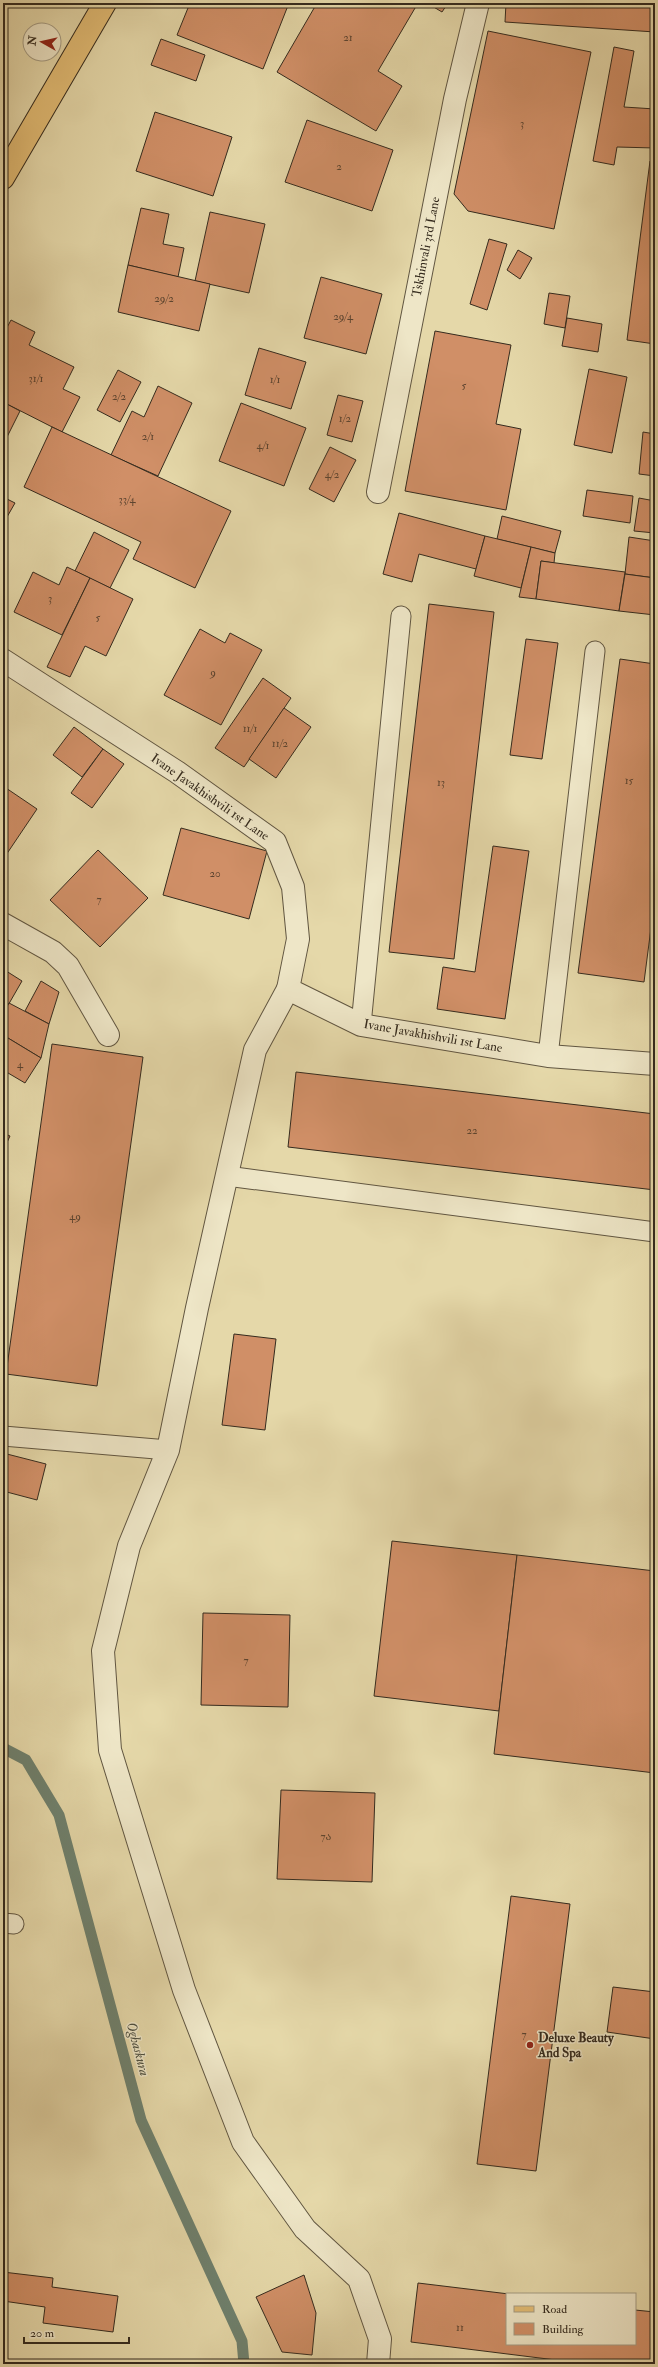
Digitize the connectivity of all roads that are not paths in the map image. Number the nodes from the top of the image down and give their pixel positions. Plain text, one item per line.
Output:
1 (105, 3) edge
2 (478, 3) edge
3 (3, 178) edge
4 (378, 492) dead end
5 (401, 616) dead end
6 (596, 651) dead end
7 (3, 660) edge
8 (3, 924) edge
9 (288, 989) junction
10 (362, 1025) junction
11 (108, 1035) dead end
12 (548, 1056) junction
13 (655, 1064) edge
14 (227, 1176) junction
15 (655, 1232) edge
16 (3, 1436) edge
17 (168, 1450) junction
18 (378, 2364) edge

1 - 3 main road
2 - 4 street, Tskhinvali 3rd Lane
5 - 10 lane
6 - 12 lane
7 - 9 street, Ivane Javakhishvili 1st Lane
8 - 11 street
9 - 10 street, Ivane Javakhishvili 1st Lane
9 - 14 street
10 - 12 street, Ivane Javakhishvili 1st Lane
12 - 13 street, Ivane Javakhishvili 1st Lane
14 - 15 lane
14 - 17 street
16 - 17 lane
17 - 18 street

